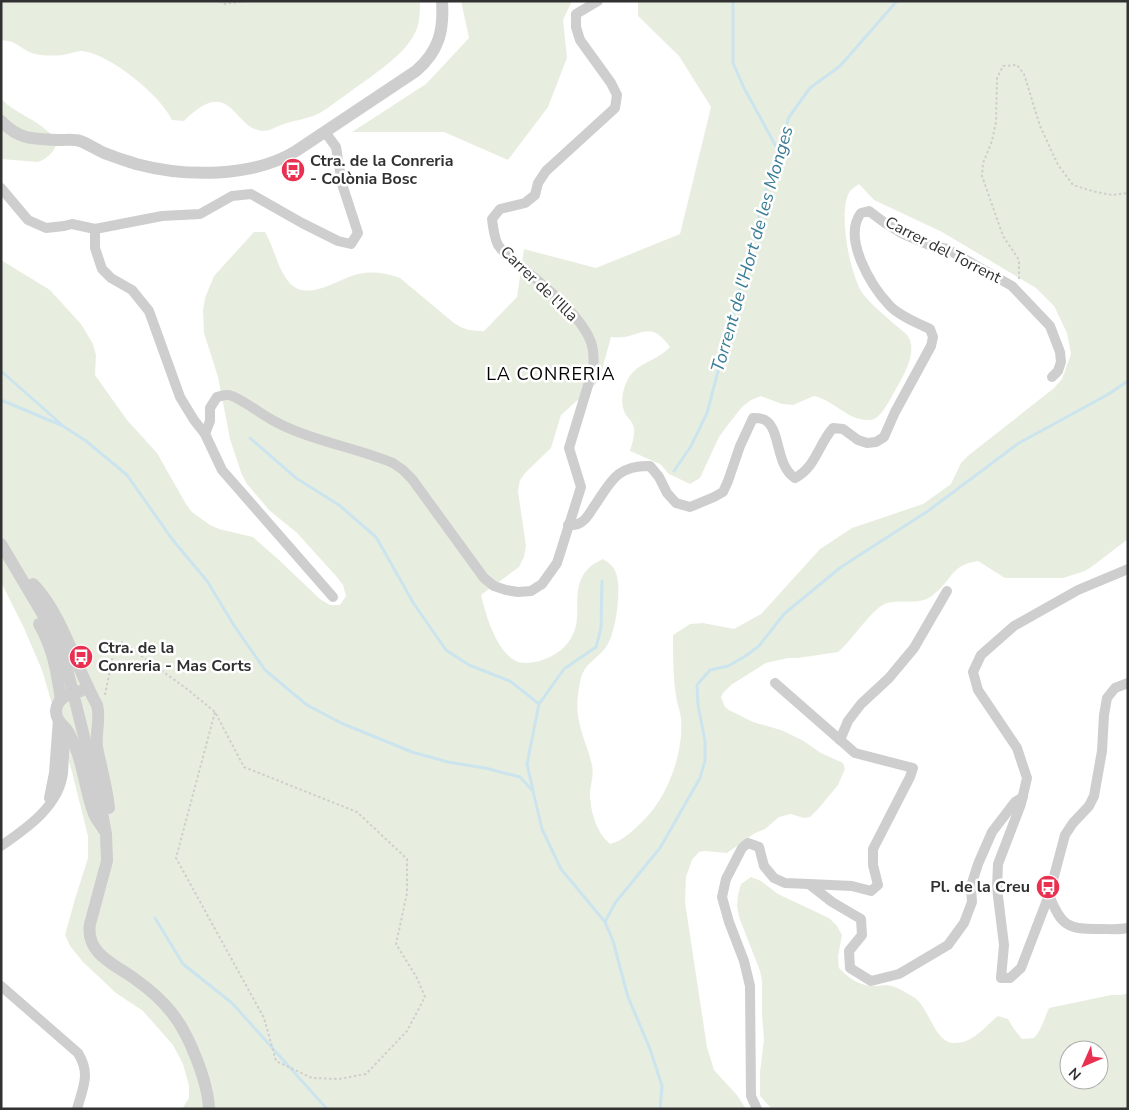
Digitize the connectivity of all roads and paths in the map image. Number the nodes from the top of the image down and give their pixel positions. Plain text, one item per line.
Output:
1 (220, 1) edge
2 (247, 1) edge
3 (442, 1) edge
4 (598, 1) edge
5 (1, 121) edge
6 (326, 132) junction
7 (1, 188) edge
8 (1128, 193) edge
9 (95, 229) junction
10 (1012, 286) junction
11 (1052, 377) dead end
12 (205, 434) junction
13 (568, 526) junction
14 (1, 544) edge
15 (16, 569) junction
16 (1128, 569) edge
17 (947, 591) dead end
18 (333, 597) dead end
19 (774, 683) dead end
20 (1128, 683) edge
21 (73, 692) junction
22 (93, 698) junction
23 (61, 700) junction
24 (215, 712) junction
25 (98, 716) junction
26 (58, 719) junction
27 (67, 730) junction
28 (83, 731) junction
29 (840, 740) junction
30 (1023, 797) junction
31 (45, 808) junction
32 (106, 832) junction
33 (1, 846) edge
34 (809, 884) junction
35 (1049, 895) junction
36 (1128, 928) edge
37 (1, 986) edge
38 (77, 1109) edge
39 (209, 1109) edge
40 (757, 1109) edge

1 - 2 path
3 - 6 street
4 - 13 street, Carrer de l'Illa
5 - 6 street
6 - 9 street
7 - 9 street
8 - 10 path
9 - 12 street
10 - 11 street, Carrer del Torrent
10 - 13 street, Carrer del Torrent
12 - 13 street, Carrer de l'Illa
12 - 18 street
14 - 15 street
15 - 21 street
15 - 22 street
15 - 23 street
16 - 30 street
17 - 29 street
19 - 29 street
20 - 35 street
21 - 22 street
21 - 23 street
21 - 28 street
22 - 25 street
23 - 26 street
24 - 24 path
24 - 25 path
25 - 28 street
25 - 32 street
26 - 27 street
26 - 31 street
27 - 28 street
27 - 31 street
27 - 32 street
28 - 32 street
29 - 34 street
30 - 34 street
30 - 35 street
31 - 33 street
32 - 39 street
34 - 40 street
35 - 36 street
37 - 38 street

